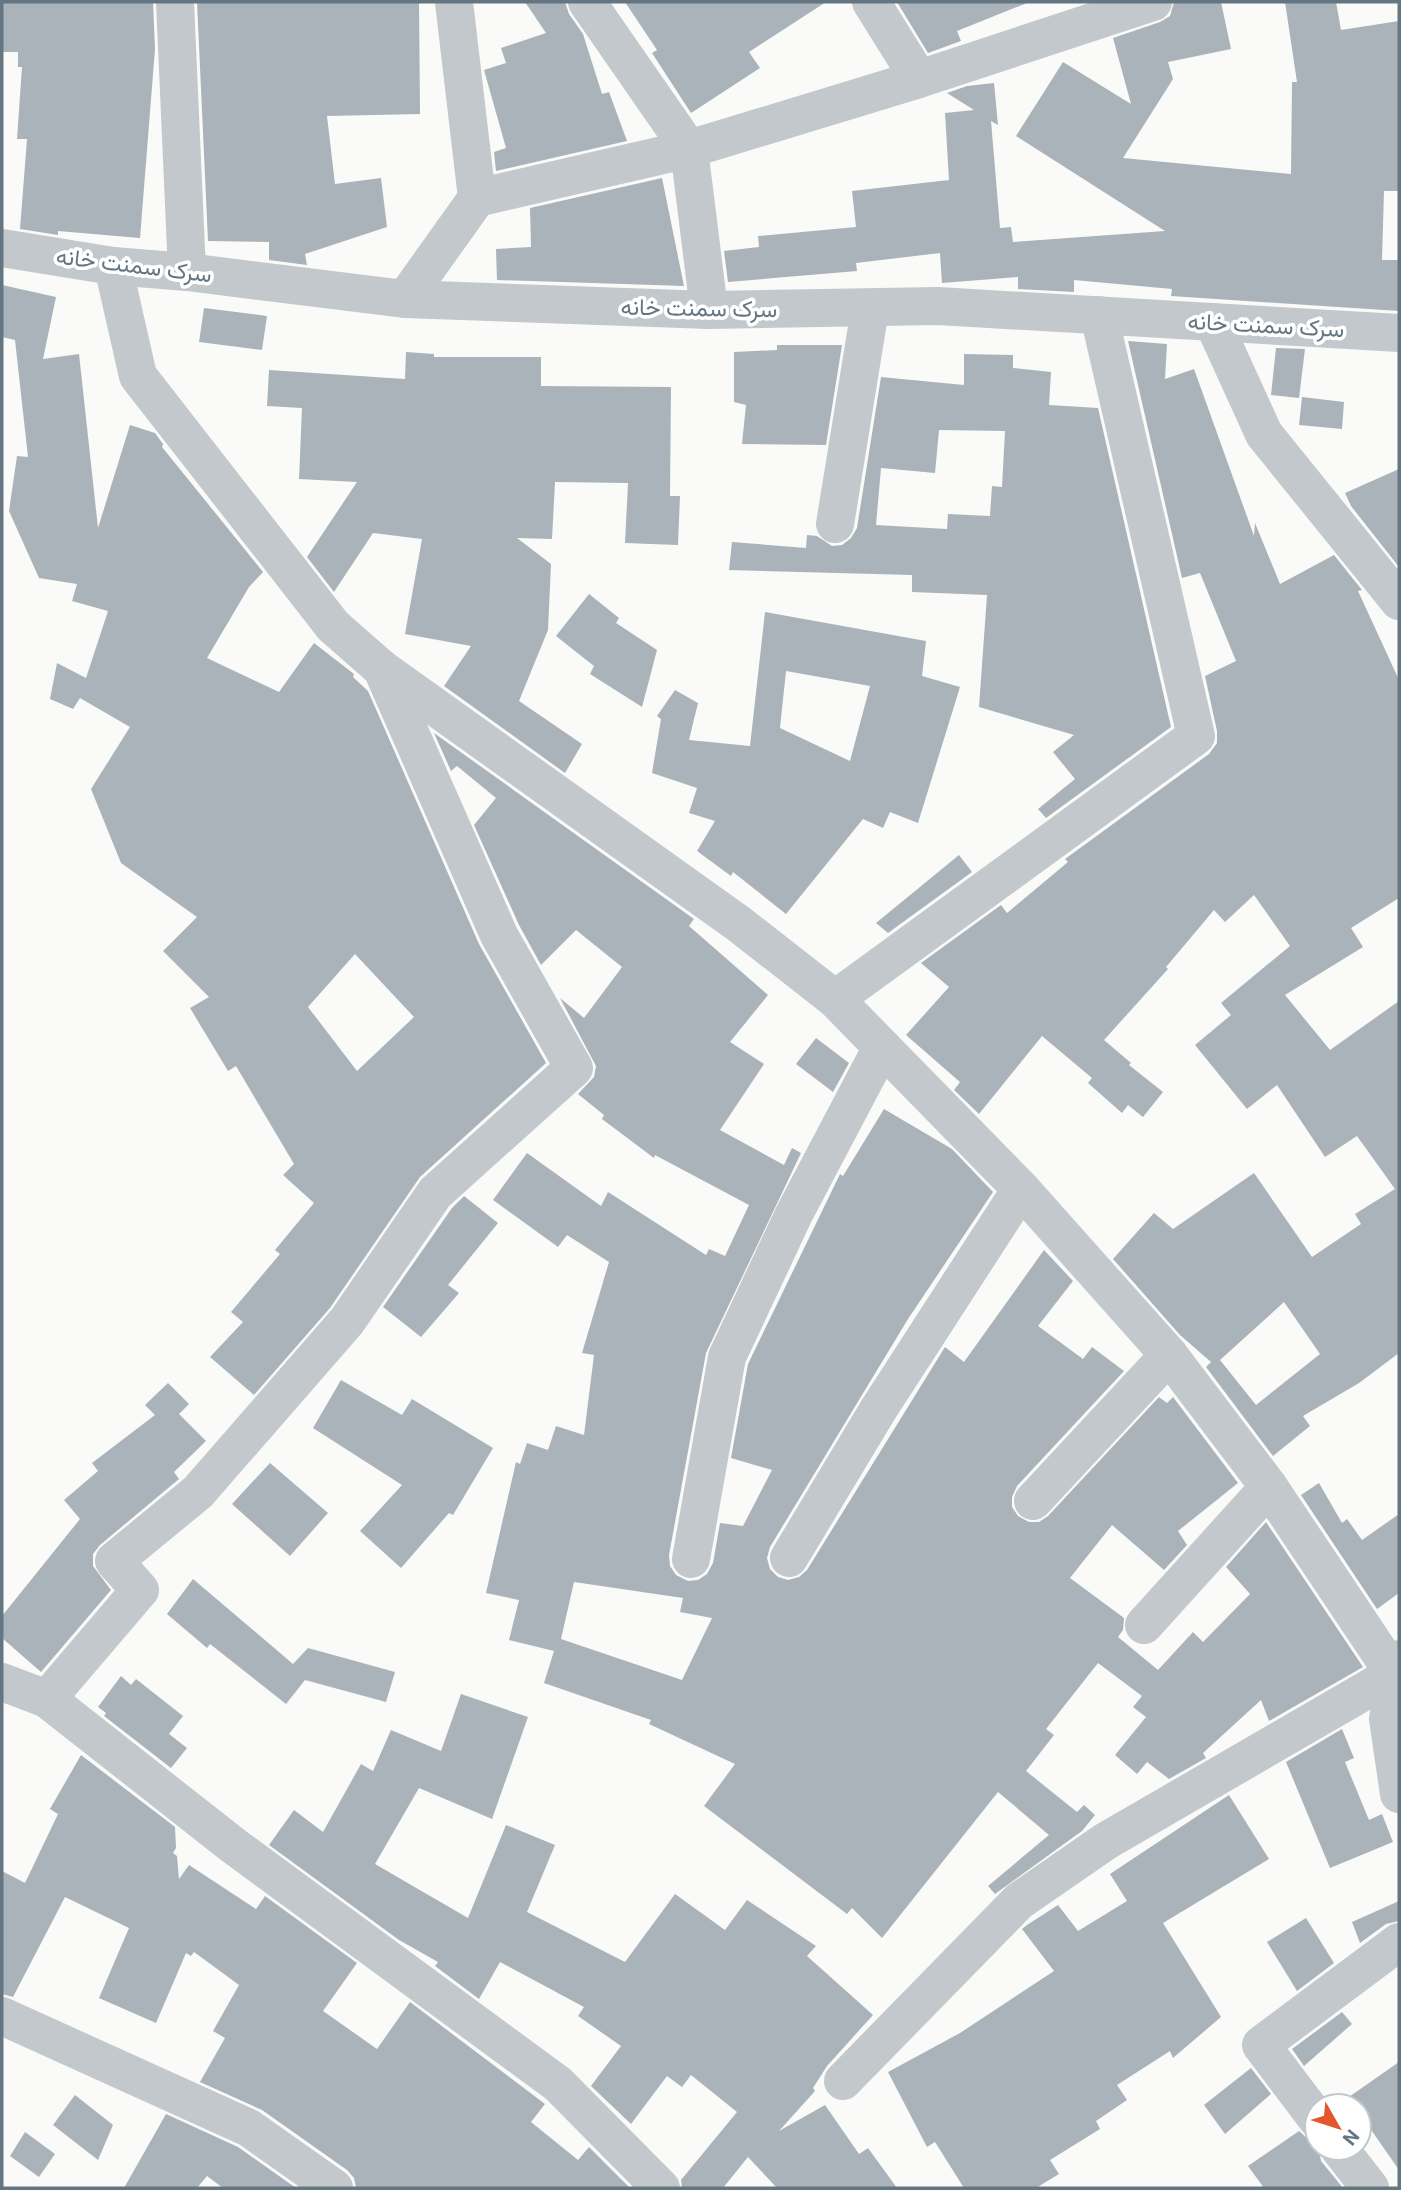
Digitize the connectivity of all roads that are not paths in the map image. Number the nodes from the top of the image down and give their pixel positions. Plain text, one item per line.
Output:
1 (176, 2) edge
2 (454, 2) edge
3 (587, 2) edge
4 (871, 2) edge
5 (1153, 2) edge
6 (919, 79) junction
7 (689, 149) junction
8 (477, 198) junction
9 (2, 248) edge
10 (113, 266) junction
11 (187, 272) junction
12 (405, 299) junction
13 (870, 309) junction
14 (709, 310) junction
15 (1098, 315) junction
16 (1213, 322) junction
17 (1399, 333) edge
18 (835, 524) dead end
19 (1399, 601) edge
20 (382, 668) junction
21 (835, 999) junction
22 (882, 1046) junction
23 (1021, 1189) junction
24 (1168, 1355) junction
25 (1269, 1487) junction
26 (1033, 1501) dead end
27 (789, 1558) dead end
28 (691, 1559) dead end
29 (1144, 1625) dead end
30 (1397, 1667) edge
31 (2, 1682) edge
32 (47, 1699) junction
33 (1394, 1720) edge
34 (1399, 1794) edge
35 (1399, 1941) edge
36 (2, 2016) edge
37 (843, 2081) dead end
38 (1303, 2100) edge
39 (1350, 2162) edge
40 (334, 2188) edge
41 (661, 2188) edge
42 (1370, 2188) edge

1 - 11 street
2 - 8 street
3 - 7 street
4 - 6 street
5 - 6 street
6 - 7 street
7 - 8 street
7 - 14 street
8 - 12 street
9 - 10 street, سرک سمنت خانه
10 - 11 street, سرک سمنت خانه
10 - 20 street
11 - 12 street, سرک سمنت خانه
12 - 14 street, سرک سمنت خانه
13 - 14 street, سرک سمنت خانه
13 - 15 street, سرک سمنت خانه
13 - 18 street
15 - 16 street, سرک سمنت خانه
15 - 21 street
16 - 17 street, سرک سمنت خانه
16 - 19 street
20 - 21 street
20 - 32 street
21 - 22 street
22 - 23 street
22 - 28 street
23 - 24 street
23 - 27 street
24 - 25 street
24 - 26 street
25 - 29 street
25 - 30 street
30 - 33 street
30 - 37 street
31 - 32 street
32 - 41 street
33 - 34 street
35 - 38 street
36 - 40 street
39 - 42 street

